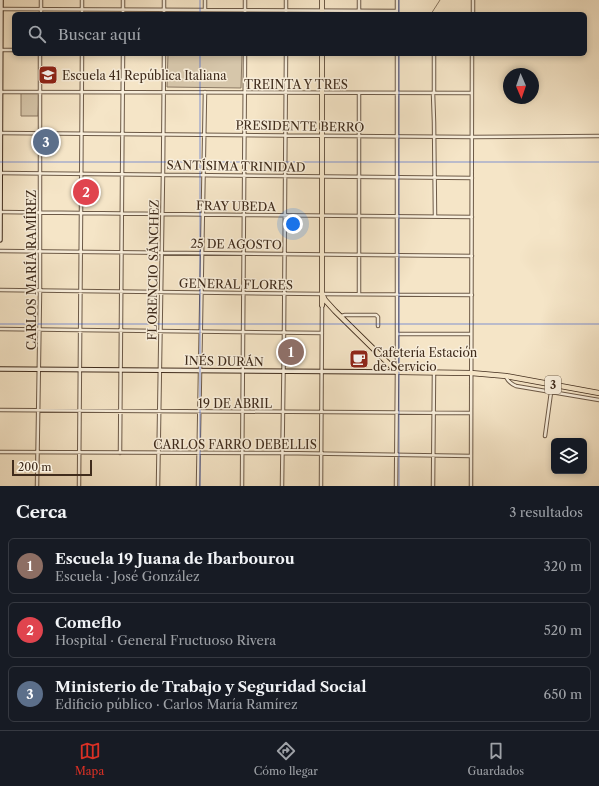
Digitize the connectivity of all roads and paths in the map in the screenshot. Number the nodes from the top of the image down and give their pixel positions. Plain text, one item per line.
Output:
1 (1, 0) edge
2 (41, 0) edge
3 (82, 0) edge
4 (123, 0) edge
5 (164, 0) edge
6 (205, 0) edge
7 (245, 0) edge
8 (286, 0) edge
9 (322, 0) edge
10 (359, 0) edge
11 (397, 0) edge
12 (473, 0) edge
13 (0, 9) edge
14 (41, 9) junction
15 (164, 9) junction
16 (82, 10) junction
17 (123, 10) junction
18 (205, 10) junction
19 (245, 10) junction
20 (286, 10) junction
21 (322, 12) edge
22 (359, 12) edge
23 (397, 12) edge
24 (472, 12) edge
25 (0, 50) edge
26 (12, 50) edge
27 (40, 56) edge
28 (82, 56) edge
29 (123, 56) edge
30 (164, 56) edge
31 (244, 56) edge
32 (286, 56) edge
33 (322, 56) edge
34 (397, 56) edge
35 (434, 56) edge
36 (472, 56) edge
37 (0, 92) edge
38 (40, 92) junction
39 (81, 92) junction
40 (123, 92) junction
41 (164, 92) junction
42 (205, 92) junction
43 (244, 92) junction
44 (286, 93) junction
45 (322, 93) junction
46 (359, 93) junction
47 (397, 93) junction
48 (433, 93) junction
49 (472, 93) junction
50 (0, 133) edge
51 (41, 134) junction
52 (82, 134) junction
53 (123, 134) junction
54 (164, 134) junction
55 (204, 134) junction
56 (244, 135) junction
57 (285, 135) junction
58 (322, 136) junction
59 (359, 136) junction
60 (397, 136) junction
61 (599, 136) edge
62 (434, 137) junction
63 (472, 137) junction
64 (0, 173) edge
65 (40, 174) junction
66 (81, 174) junction
67 (122, 174) junction
68 (163, 174) junction
69 (204, 175) junction
70 (244, 176) junction
71 (285, 176) junction
72 (322, 176) junction
73 (359, 176) junction
74 (397, 177) junction
75 (435, 177) junction
76 (472, 178) junction
77 (0, 212) edge
78 (40, 212) junction
79 (81, 213) junction
80 (122, 213) junction
81 (163, 214) junction
82 (204, 214) junction
83 (244, 215) junction
84 (285, 216) junction
85 (322, 216) junction
86 (359, 216) junction
87 (397, 216) junction
88 (435, 216) junction
89 (472, 217) junction
90 (0, 240) edge
91 (0, 251) edge
92 (40, 251) junction
93 (81, 252) junction
94 (122, 252) junction
95 (162, 252) junction
96 (203, 253) junction
97 (244, 254) junction
98 (284, 254) junction
99 (322, 254) junction
100 (359, 255) junction
101 (397, 255) junction
102 (472, 256) junction
103 (0, 290) edge
104 (40, 291) junction
105 (80, 291) junction
106 (121, 291) junction
107 (161, 292) junction
108 (202, 293) junction
109 (243, 293) junction
110 (284, 294) junction
111 (322, 294) junction
112 (359, 294) junction
113 (397, 294) junction
114 (472, 295) junction
115 (329, 304) junction
116 (322, 305) junction
117 (335, 311) junction
118 (341, 316) junction
119 (378, 326) dead end
120 (0, 329) edge
121 (39, 330) junction
122 (80, 330) junction
123 (121, 330) junction
124 (160, 331) junction
125 (202, 332) junction
126 (243, 332) junction
127 (284, 333) junction
128 (322, 333) junction
129 (397, 334) junction
130 (471, 334) junction
131 (0, 369) edge
132 (39, 369) junction
133 (80, 370) junction
134 (121, 370) junction
135 (160, 370) junction
136 (201, 371) junction
137 (243, 371) junction
138 (283, 372) junction
139 (322, 372) junction
140 (397, 372) junction
141 (434, 373) junction
142 (471, 373) junction
143 (506, 376) junction
144 (552, 385) junction
145 (551, 391) junction
146 (599, 393) edge
147 (599, 400) edge
148 (0, 410) edge
149 (39, 411) junction
150 (80, 411) junction
151 (121, 412) junction
152 (159, 412) junction
153 (200, 412) junction
154 (243, 412) junction
155 (283, 412) junction
156 (322, 413) junction
157 (397, 413) junction
158 (434, 413) junction
159 (471, 413) junction
160 (545, 436) dead end
161 (0, 452) edge
162 (38, 452) junction
163 (79, 452) junction
164 (158, 452) junction
165 (120, 453) junction
166 (199, 453) junction
167 (242, 453) junction
168 (282, 453) junction
169 (322, 454) junction
170 (397, 454) junction
171 (433, 455) junction
172 (471, 456) junction
173 (37, 486) edge
174 (79, 486) edge
175 (158, 486) edge
176 (198, 486) edge
177 (242, 486) edge
178 (282, 486) edge
179 (321, 486) edge
180 (396, 486) edge
181 (433, 486) edge
182 (471, 486) edge

1 - 13 street
2 - 14 street
3 - 16 street
4 - 17 street
5 - 15 street
6 - 18 street
7 - 19 street
8 - 20 street
9 - 21 highway
10 - 22 street
11 - 23 street
12 - 24 street
13 - 14 street
13 - 25 street
14 - 16 street
15 - 17 street
15 - 18 street
16 - 17 street
18 - 19 street
19 - 20 street
20 - 21 street
21 - 22 street
22 - 23 street
25 - 26 street
25 - 37 street
27 - 38 street, CARLOS MARÍA RAMÍREZ
28 - 39 street
29 - 40 street
30 - 41 street, FLORENCIO SÁNCHEZ
31 - 43 street
32 - 44 street
33 - 45 highway
34 - 47 street
35 - 48 street
36 - 49 street
37 - 38 street, TREINTA Y TRES
37 - 50 street
38 - 39 street, TREINTA Y TRES
38 - 51 street, CARLOS MARÍA RAMÍREZ
39 - 40 street, TREINTA Y TRES
39 - 52 street
40 - 41 street, TREINTA Y TRES
40 - 53 street
41 - 42 street, TREINTA Y TRES
41 - 54 street, FLORENCIO SÁNCHEZ
42 - 43 street, TREINTA Y TRES
42 - 55 street
43 - 44 street, TREINTA Y TRES
43 - 56 street
44 - 45 street, TREINTA Y TRES
44 - 57 street
45 - 46 street, TREINTA Y TRES
45 - 58 highway
46 - 47 street, TREINTA Y TRES
46 - 59 street
47 - 48 street, TREINTA Y TRES
47 - 60 street
48 - 49 street, TREINTA Y TRES
48 - 62 street
49 - 63 street
50 - 51 street, PRESIDENTE BERRO
50 - 64 street
51 - 52 street, PRESIDENTE BERRO
51 - 65 street, CARLOS MARÍA RAMÍREZ
52 - 53 street, PRESIDENTE BERRO
52 - 66 street
53 - 54 street, PRESIDENTE BERRO
53 - 67 street
54 - 55 street, PRESIDENTE BERRO
54 - 68 street, FLORENCIO SÁNCHEZ
55 - 56 street, PRESIDENTE BERRO
55 - 69 street
56 - 57 street, PRESIDENTE BERRO
56 - 70 street
57 - 58 street, PRESIDENTE BERRO
57 - 71 street
58 - 59 street, PRESIDENTE BERRO
58 - 72 highway
59 - 60 street, PRESIDENTE BERRO
59 - 73 street
60 - 62 street, PRESIDENTE BERRO
60 - 74 street
61 - 63 street, PRESIDENTE BERRO
62 - 63 street, PRESIDENTE BERRO
62 - 75 street
63 - 76 street
64 - 65 street, SANTÍSIMA TRINIDAD
64 - 77 street
65 - 66 street, SANTÍSIMA TRINIDAD
65 - 78 street, CARLOS MARÍA RAMÍREZ
66 - 67 street, SANTÍSIMA TRINIDAD
66 - 79 street
67 - 68 street, SANTÍSIMA TRINIDAD
67 - 80 street
68 - 69 street, SANTÍSIMA TRINIDAD
68 - 81 street, FLORENCIO SÁNCHEZ
69 - 70 street, SANTÍSIMA TRINIDAD
69 - 82 street
70 - 71 street, SANTÍSIMA TRINIDAD
70 - 83 street
71 - 72 street, SANTÍSIMA TRINIDAD
71 - 84 street
72 - 73 street, SANTÍSIMA TRINIDAD
72 - 85 highway
73 - 74 street, SANTÍSIMA TRINIDAD
73 - 86 street
74 - 75 street, SANTÍSIMA TRINIDAD
74 - 87 street
75 - 76 street, SANTÍSIMA TRINIDAD
75 - 88 street
76 - 89 street
77 - 78 street, FRAY UBEDA
77 - 90 street
78 - 79 street, FRAY UBEDA
78 - 92 street, CARLOS MARÍA RAMÍREZ
79 - 80 street, FRAY UBEDA
79 - 93 street
80 - 81 street, FRAY UBEDA
80 - 94 street
81 - 82 street, FRAY UBEDA
81 - 95 street, FLORENCIO SÁNCHEZ
82 - 83 street, FRAY UBEDA
82 - 96 street
83 - 84 street, FRAY UBEDA
83 - 97 street
84 - 85 street, FRAY UBEDA
84 - 98 street
85 - 86 street, FRAY UBEDA
85 - 99 highway
86 - 87 street, FRAY UBEDA
86 - 100 street
87 - 88 street, FRAY UBEDA
87 - 101 street
88 - 89 street, FRAY UBEDA
89 - 102 street
91 - 92 street, 25 DE AGOSTO
92 - 93 street, 25 DE AGOSTO
92 - 104 street, CARLOS MARÍA RAMÍREZ
93 - 94 street, 25 DE AGOSTO
93 - 105 street
94 - 95 street, 25 DE AGOSTO
94 - 106 street
95 - 96 street, 25 DE AGOSTO
95 - 107 street, FLORENCIO SÁNCHEZ
96 - 97 street, 25 DE AGOSTO
96 - 108 street
97 - 98 street, 25 DE AGOSTO
97 - 109 street
98 - 99 street, 25 DE AGOSTO
98 - 110 street
99 - 100 street, 25 DE AGOSTO
99 - 111 highway
100 - 101 street, 25 DE AGOSTO
100 - 112 street
101 - 102 street, 25 DE AGOSTO
101 - 113 street
102 - 114 street
103 - 104 street, GENERAL FLORES
104 - 105 street, GENERAL FLORES
104 - 121 street, CARLOS MARÍA RAMÍREZ
105 - 106 street, GENERAL FLORES
105 - 122 street
106 - 107 street, GENERAL FLORES
106 - 123 street
107 - 108 street, GENERAL FLORES
107 - 124 street, FLORENCIO SÁNCHEZ
108 - 109 street, GENERAL FLORES
108 - 125 street
109 - 110 street, GENERAL FLORES
109 - 126 street
110 - 111 street, GENERAL FLORES
110 - 127 street
111 - 112 street, GENERAL FLORES
111 - 115 highway
111 - 116 highway
112 - 113 street, GENERAL FLORES
113 - 114 street, GENERAL FLORES
113 - 129 street
114 - 130 street
115 - 116 highway
115 - 117 highway
116 - 117 highway
116 - 128 street
117 - 118 highway
118 - 119 street
118 - 140 highway
120 - 121 street
121 - 122 street
121 - 132 street, CARLOS MARÍA RAMÍREZ
122 - 123 street
122 - 133 street
123 - 124 street
123 - 134 street
124 - 125 street
124 - 135 street, FLORENCIO SÁNCHEZ
125 - 126 street
125 - 136 street
126 - 127 street
126 - 137 street
127 - 128 street
127 - 138 street
128 - 139 street
129 - 130 street
129 - 140 street
130 - 142 street
131 - 132 street, INÉS DURÁN
132 - 133 street, INÉS DURÁN
132 - 149 street, CARLOS MARÍA RAMÍREZ
133 - 134 street, INÉS DURÁN
133 - 150 street
134 - 135 street, INÉS DURÁN
134 - 151 street
135 - 136 street, INÉS DURÁN
135 - 152 street, FLORENCIO SÁNCHEZ
136 - 137 street, INÉS DURÁN
136 - 153 street
137 - 138 street, INÉS DURÁN
137 - 154 street
138 - 139 street, INÉS DURÁN
138 - 155 street
139 - 140 street, INÉS DURÁN
139 - 156 street
140 - 141 highway, INÉS DURÁN
140 - 157 street
141 - 142 highway, INÉS DURÁN
141 - 158 street
142 - 143 highway, INÉS DURÁN
142 - 159 street
143 - 144 highway, 3
143 - 145 street
144 - 145 street
144 - 146 highway, 3
145 - 147 street
145 - 160 street
148 - 149 street, 19 DE ABRIL
149 - 150 street, 19 DE ABRIL
149 - 162 street, CARLOS MARÍA RAMÍREZ
150 - 151 street, 19 DE ABRIL
150 - 163 street
151 - 152 street, 19 DE ABRIL
151 - 165 street
152 - 153 street, 19 DE ABRIL
152 - 164 street, FLORENCIO SÁNCHEZ
153 - 154 street, 19 DE ABRIL
153 - 166 street
154 - 155 street, 19 DE ABRIL
154 - 167 street
155 - 156 street, 19 DE ABRIL
155 - 168 street
156 - 157 street, 19 DE ABRIL
156 - 169 street
157 - 158 street, 19 DE ABRIL
157 - 170 street
158 - 159 street, 19 DE ABRIL
158 - 171 street
159 - 172 street
161 - 162 street, CARLOS FARRO DEBELLIS
162 - 163 street, CARLOS FARRO DEBELLIS
162 - 173 street, CARLOS MARÍA RAMÍREZ
163 - 165 street, CARLOS FARRO DEBELLIS
163 - 174 street
164 - 165 street, CARLOS FARRO DEBELLIS
164 - 166 street, CARLOS FARRO DEBELLIS
164 - 175 street, FLORENCIO SÁNCHEZ
166 - 167 street, CARLOS FARRO DEBELLIS
166 - 176 street
167 - 168 street, CARLOS FARRO DEBELLIS
167 - 177 street
168 - 169 street, CARLOS FARRO DEBELLIS
168 - 178 street
169 - 170 street, CARLOS FARRO DEBELLIS
169 - 179 street
170 - 171 street, CARLOS FARRO DEBELLIS
170 - 180 street
171 - 172 street, CARLOS FARRO DEBELLIS
171 - 181 street
172 - 182 street

